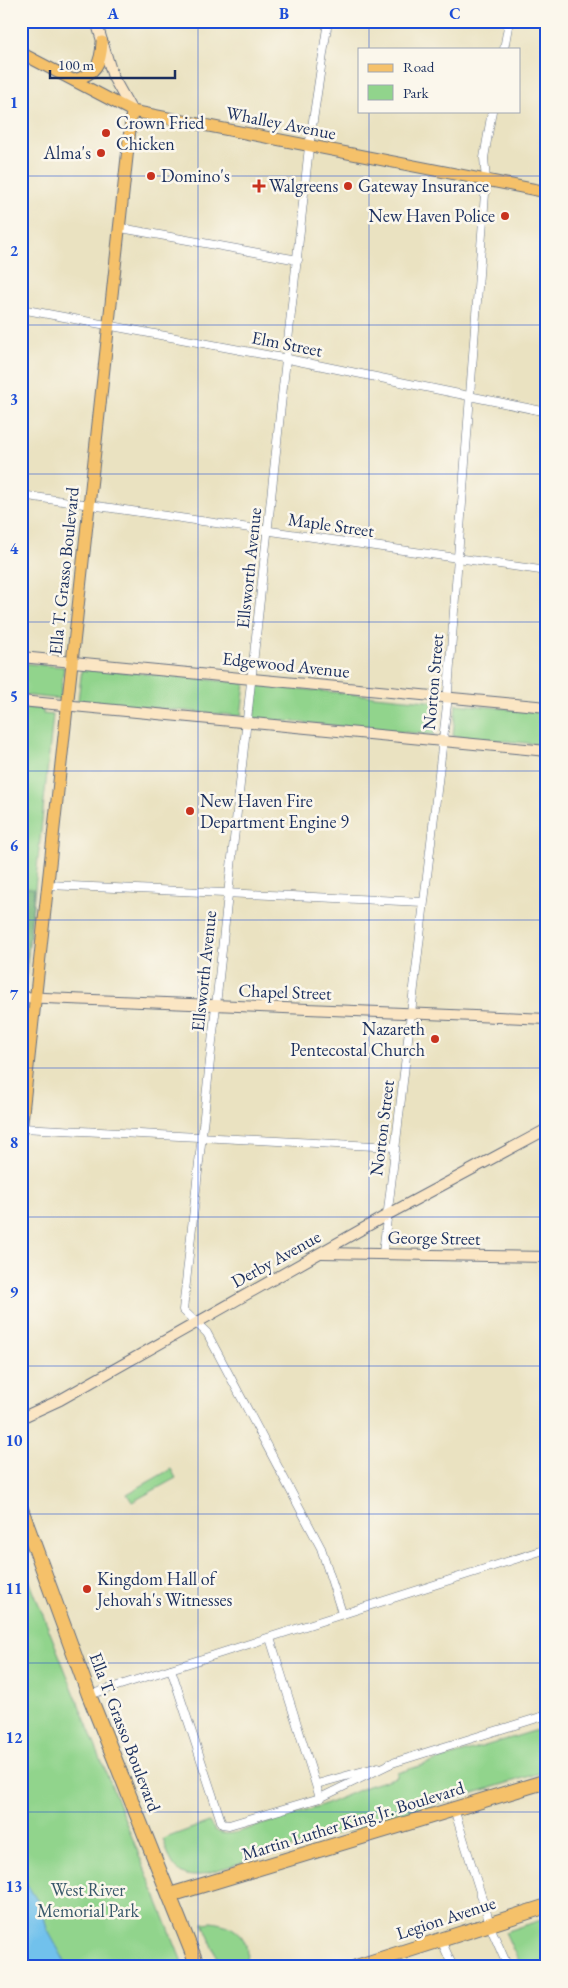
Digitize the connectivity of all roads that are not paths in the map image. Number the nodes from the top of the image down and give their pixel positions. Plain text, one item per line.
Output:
1 (96, 21) edge
2 (328, 21) edge
3 (509, 21) edge
4 (102, 42) junction
5 (504, 48) edge
6 (21, 52) edge
7 (74, 80) junction
8 (132, 111) junction
9 (492, 112) edge
10 (309, 147) junction
11 (486, 180) junction
12 (547, 192) edge
13 (121, 228) junction
14 (298, 260) junction
15 (21, 309) edge
16 (110, 326) junction
17 (288, 359) junction
18 (470, 396) junction
19 (547, 412) edge
20 (21, 495) edge
21 (90, 505) junction
22 (268, 531) junction
23 (458, 558) junction
24 (547, 571) edge
25 (21, 657) edge
26 (74, 662) junction
27 (252, 678) junction
28 (448, 697) junction
29 (21, 702) edge
30 (69, 706) junction
31 (547, 707) edge
32 (248, 723) junction
33 (443, 741) junction
34 (547, 751) edge
35 (48, 885) junction
36 (227, 893) junction
37 (423, 902) junction
38 (21, 997) edge
39 (36, 998) junction
40 (216, 1005) junction
41 (410, 1014) junction
42 (547, 1019) edge
43 (547, 1129) edge
44 (21, 1130) edge
45 (202, 1137) junction
46 (394, 1147) junction
47 (387, 1215) junction
48 (321, 1252) junction
49 (382, 1253) junction
50 (547, 1257) edge
51 (196, 1322) junction
52 (21, 1418) edge
53 (21, 1509) edge
54 (547, 1549) edge
55 (342, 1613) junction
56 (270, 1638) junction
57 (171, 1669) junction
58 (89, 1695) junction
59 (547, 1715) edge
60 (392, 1763) junction
61 (547, 1782) edge
62 (317, 1784) junction
63 (320, 1798) junction
64 (454, 1809) junction
65 (170, 1895) junction
66 (547, 1906) edge
67 (490, 1924) junction
68 (441, 1940) junction
69 (375, 1964) edge
70 (198, 1967) edge
71 (356, 1967) edge
72 (453, 1967) edge
73 (508, 1967) edge

1 - 4 main road
2 - 10 street, Ellsworth Avenue
3 - 5 street
4 - 7 main road
4 - 8 main road
6 - 7 main road, Whalley Avenue
7 - 8 main road, Whalley Avenue
8 - 10 main road, Whalley Avenue
8 - 13 main road, Ella T. Grasso Boulevard
9 - 11 street, Norton Street
10 - 11 main road, Whalley Avenue
10 - 14 street, Ellsworth Avenue
11 - 12 main road, Whalley Avenue
11 - 18 street, Norton Street
13 - 14 street
13 - 16 main road, Ella T. Grasso Boulevard
14 - 17 street, Ellsworth Avenue
15 - 16 street, Elm Street
16 - 17 street, Elm Street
16 - 21 main road, Ella T. Grasso Boulevard
17 - 18 street, Elm Street
17 - 22 street, Ellsworth Avenue
18 - 19 street, Elm Street
18 - 23 street, Norton Street
20 - 21 street, Maple Street
21 - 22 street, Maple Street
21 - 26 main road, Ella T. Grasso Boulevard
22 - 23 street, Maple Street
22 - 27 street, Ellsworth Avenue
23 - 24 street, Maple Street
23 - 28 street, Norton Street
25 - 26 main road, Edgewood Avenue
26 - 27 main road, Edgewood Avenue
26 - 30 main road, Ella T. Grasso Boulevard
27 - 28 main road, Edgewood Avenue
27 - 32 street, Ellsworth Avenue
28 - 31 main road, Edgewood Avenue
28 - 33 street, Norton Street
29 - 30 main road
30 - 32 main road
30 - 35 main road, Ella T. Grasso Boulevard
32 - 33 main road
32 - 36 street, Ellsworth Avenue
33 - 34 main road
33 - 37 street, Norton Street
35 - 36 street
35 - 39 main road, Ella T. Grasso Boulevard
36 - 37 street
36 - 40 street, Ellsworth Avenue
37 - 41 street, Norton Street
38 - 39 main road, Chapel Street
39 - 40 main road, Chapel Street
39 - 44 main road, Ella T. Grasso Boulevard
40 - 41 main road, Chapel Street
40 - 45 street, Ellsworth Avenue
41 - 42 main road, Chapel Street
41 - 46 street, Norton Street
43 - 47 main road, Derby Avenue
44 - 45 street
45 - 46 street
45 - 51 street, Ellsworth Avenue
46 - 47 street, Norton Street
47 - 48 main road, Derby Avenue
47 - 49 street, Norton Street
48 - 49 main road, George Street
48 - 51 main road, Derby Avenue
49 - 50 main road, George Street
51 - 52 main road, Derby Avenue
51 - 55 street
53 - 58 highway, Ella T. Grasso Boulevard
54 - 55 street
55 - 56 street
56 - 57 street
56 - 62 street
57 - 58 street
57 - 63 street
58 - 65 highway, Ella T. Grasso Boulevard
59 - 60 street
60 - 62 street
60 - 63 street
61 - 64 highway, Martin Luther King Jr. Boulevard
62 - 63 street
64 - 65 highway, Martin Luther King Jr. Boulevard
64 - 67 street
65 - 70 highway, Ella T. Grasso Boulevard
66 - 67 highway, Legion Avenue
67 - 68 highway, Legion Avenue
67 - 73 street
68 - 69 highway, Legion Avenue
68 - 72 street
69 - 71 highway, Legion Avenue

